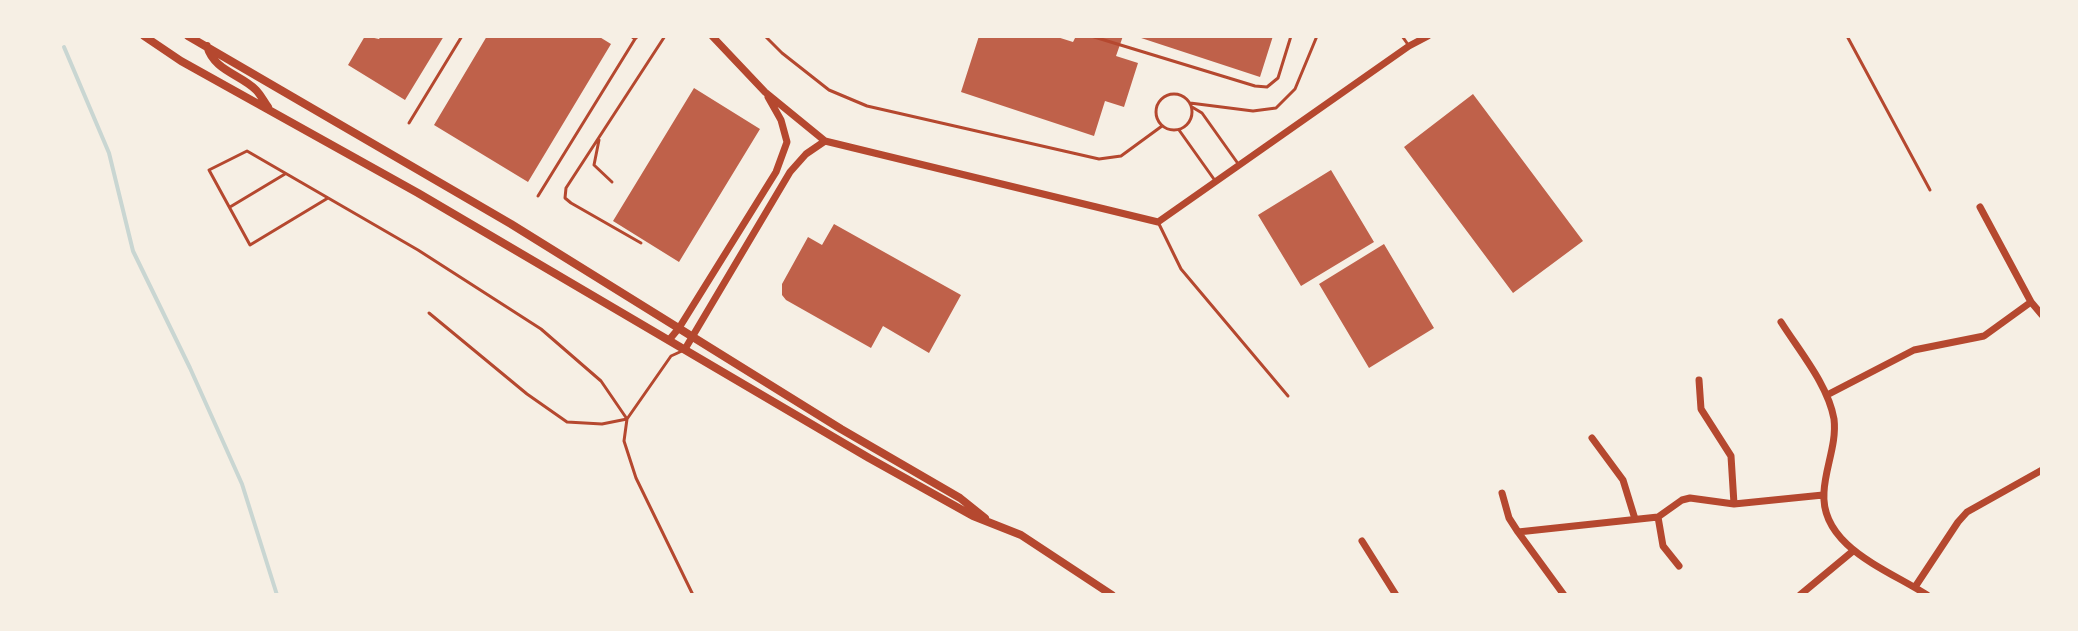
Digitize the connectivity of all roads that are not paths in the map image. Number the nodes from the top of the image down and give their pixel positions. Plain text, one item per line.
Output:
1 (144, 36) edge
2 (188, 36) edge
3 (212, 36) edge
4 (462, 36) edge
5 (665, 36) edge
6 (712, 36) edge
7 (765, 36) edge
8 (1091, 36) edge
9 (1291, 36) edge
10 (1317, 36) edge
11 (1402, 36) edge
12 (1428, 36) edge
13 (1847, 36) edge
14 (635, 37) edge
15 (207, 46) junction
16 (1409, 46) junction
17 (765, 92) junction
18 (1191, 105) junction
19 (268, 108) junction
20 (409, 123) dead end
21 (1162, 126) junction
22 (1179, 130) junction
23 (599, 137) junction
24 (825, 141) junction
25 (1239, 165) junction
26 (286, 174) junction
27 (612, 182) dead end
28 (1216, 182) junction
29 (1930, 190) dead end
30 (538, 196) dead end
31 (328, 198) junction
32 (230, 207) junction
33 (1980, 207) dead end
34 (1158, 222) junction
35 (641, 243) dead end
36 (2031, 302) junction
37 (429, 313) dead end
38 (2042, 315) edge
39 (1781, 322) dead end
40 (679, 328) junction
41 (694, 338) junction
42 (669, 340) junction
43 (685, 349) junction
44 (671, 356) junction
45 (1699, 380) dead end
46 (1827, 395) junction
47 (1288, 396) dead end
48 (627, 419) junction
49 (1592, 438) dead end
50 (2042, 470) edge
51 (1502, 493) dead end
52 (1823, 495) junction
53 (1734, 504) junction
54 (1658, 517) junction
55 (1635, 519) junction
56 (988, 521) junction
57 (1518, 532) junction
58 (1362, 541) dead end
59 (1853, 551) junction
60 (1679, 566) dead end
61 (1915, 587) junction
62 (693, 595) edge
63 (1112, 595) edge
64 (1396, 595) edge
65 (1564, 595) edge
66 (1800, 595) edge
67 (1927, 595) edge

1 - 19 street
2 - 15 street
3 - 15 lane
4 - 20 lane
5 - 23 lane
6 - 17 street
7 - 21 lane
8 - 9 lane
10 - 18 lane
11 - 16 lane
12 - 16 street
13 - 29 lane
14 - 30 lane
15 - 19 street
15 - 40 street
16 - 25 street
17 - 24 street
17 - 40 street
18 - 21 lane
18 - 22 lane
18 - 25 lane
19 - 42 street
21 - 22 lane
22 - 28 lane
23 - 27 lane
23 - 35 lane
24 - 34 street
24 - 41 street
25 - 28 street
26 - 31 lane
26 - 32 lane
26 - 32 lane
28 - 34 street
31 - 32 lane
31 - 48 lane
33 - 36 street
34 - 47 lane
36 - 38 street
36 - 46 street
37 - 48 lane
39 - 46 street
40 - 41 street
40 - 42 street
41 - 43 street
41 - 56 street
42 - 43 street
42 - 44 lane
43 - 44 lane
43 - 56 street
44 - 48 lane
45 - 53 street
46 - 52 street
48 - 62 lane
49 - 55 street
50 - 61 street
51 - 57 street
52 - 53 street
52 - 59 street
53 - 54 street
54 - 55 street
54 - 60 street
55 - 57 street
56 - 63 street
57 - 65 street
58 - 64 street
59 - 61 street
59 - 66 street
61 - 67 street

